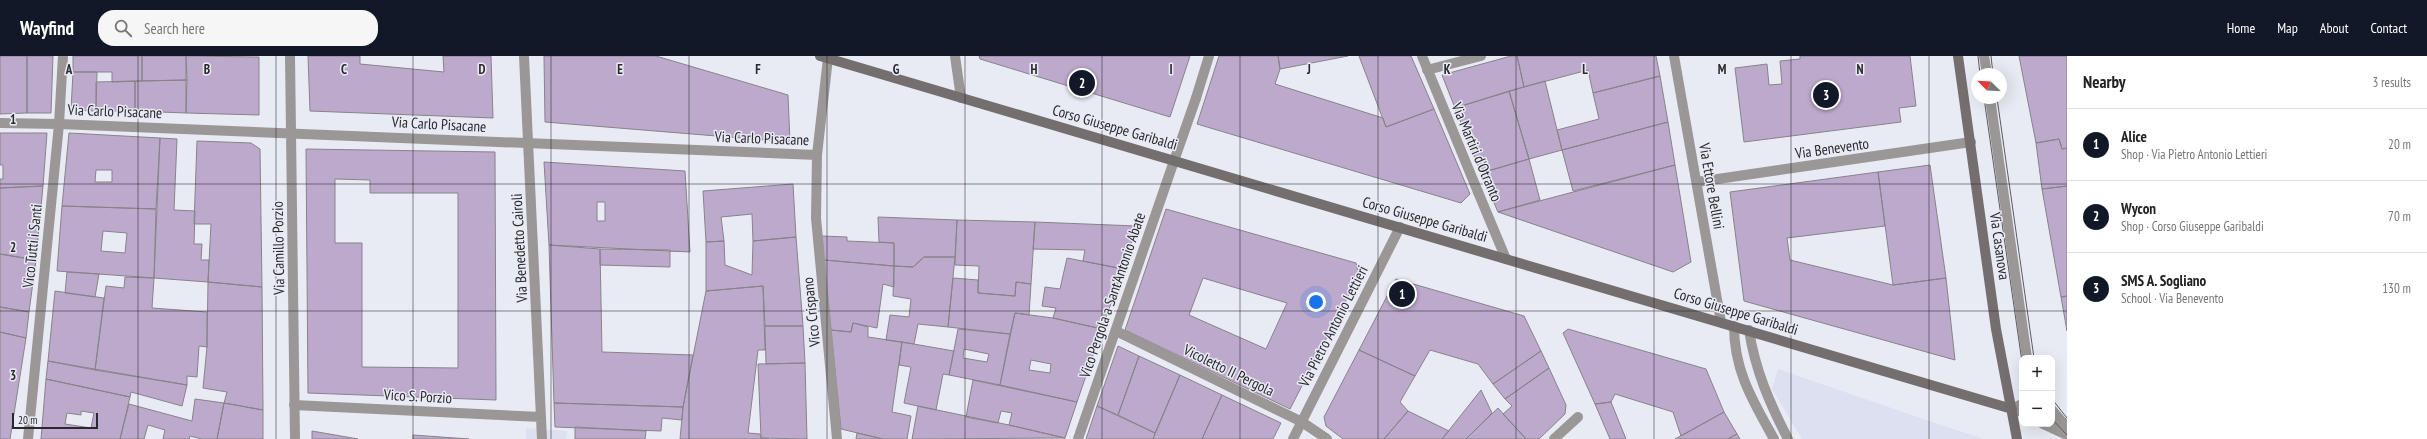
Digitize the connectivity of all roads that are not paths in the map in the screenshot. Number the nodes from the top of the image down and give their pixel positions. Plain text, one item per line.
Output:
1 (63, 56) edge
2 (290, 56) edge
3 (524, 56) edge
4 (955, 56) edge
5 (1209, 56) edge
6 (1422, 56) edge
7 (1481, 56) edge
8 (1674, 56) edge
9 (1958, 56) edge
10 (1984, 56) edge
11 (824, 57) edge
12 (1985, 68) edge
13 (1428, 70) junction
14 (961, 98) junction
15 (1991, 104) edge
16 (0, 123) edge
17 (59, 124) junction
18 (291, 132) junction
19 (1971, 142) junction
20 (529, 143) junction
21 (817, 155) junction
22 (1174, 161) junction
23 (1697, 182) junction
24 (1400, 227) junction
25 (1506, 258) junction
26 (1721, 322) junction
27 (1734, 326) junction
28 (1749, 330) junction
29 (1116, 331) junction
30 (2027, 355) edge
31 (294, 405) junction
32 (2019, 412) edge
33 (2055, 413) edge
34 (541, 417) junction
35 (1578, 417) dead end
36 (2055, 421) edge
37 (1302, 422) junction
38 (2066, 425) edge
39 (2050, 427) edge
40 (2067, 435) edge
41 (28, 439) edge
42 (295, 439) edge
43 (542, 439) edge
44 (837, 439) edge
45 (1078, 439) edge
46 (1293, 439) edge
47 (1327, 439) edge
48 (1554, 439) edge
49 (1774, 439) edge
50 (1788, 439) edge
51 (2017, 439) edge

1 - 17 street, Vico Tutti i Santi
2 - 18 street, Via Camillo Porzio
3 - 20 street, Via Benedetto Cairoli
4 - 14 street
5 - 22 street, Vico Pergola a Sant'Antonio Abate
6 - 13 street, Via Martiri d'Otranto
7 - 13 street
8 - 23 street, Via Ettore Bellini
9 - 19 main road, Via Casanova
10 - 12 street
11 - 14 main road, Corso Giuseppe Garibaldi
11 - 21 street, Vico Crispano
13 - 25 street, Via Martiri d'Otranto
14 - 22 main road, Corso Giuseppe Garibaldi
15 - 30 street
16 - 17 street, Via Carlo Pisacane
17 - 18 street, Via Carlo Pisacane
17 - 41 street, Vico Tutti i Santi
18 - 20 street, Via Carlo Pisacane
18 - 31 street, Via Camillo Porzio
19 - 23 street, Via Benevento
19 - 32 main road, Via Casanova
20 - 21 street, Via Carlo Pisacane
20 - 34 street, Via Benedetto Cairoli
21 - 44 street, Vico Crispano
22 - 24 main road, Corso Giuseppe Garibaldi
22 - 29 street, Vico Pergola a Sant'Antonio Abate
23 - 26 street, Via Ettore Bellini
24 - 25 main road, Corso Giuseppe Garibaldi
24 - 37 street, Via Pietro Antonio Lettieri
25 - 26 main road, Corso Giuseppe Garibaldi
26 - 27 main road, Corso Giuseppe Garibaldi
27 - 28 main road, Corso Giuseppe Garibaldi
27 - 49 street
28 - 32 main road, Corso Giuseppe Garibaldi
28 - 50 street
29 - 37 street, Vicoletto II Pergola
29 - 45 street, Vico Pergola a Sant'Antonio Abate
31 - 34 street, Vico S. Porzio
31 - 42 street, Via Camillo Porzio
32 - 51 main road, Via Casanova
33 - 38 street
34 - 43 street, Via Benedetto Cairoli
35 - 48 street
36 - 38 street
37 - 46 street, Via Pietro Antonio Lettieri
37 - 47 street, Vicoletto II Pergola
39 - 40 street

